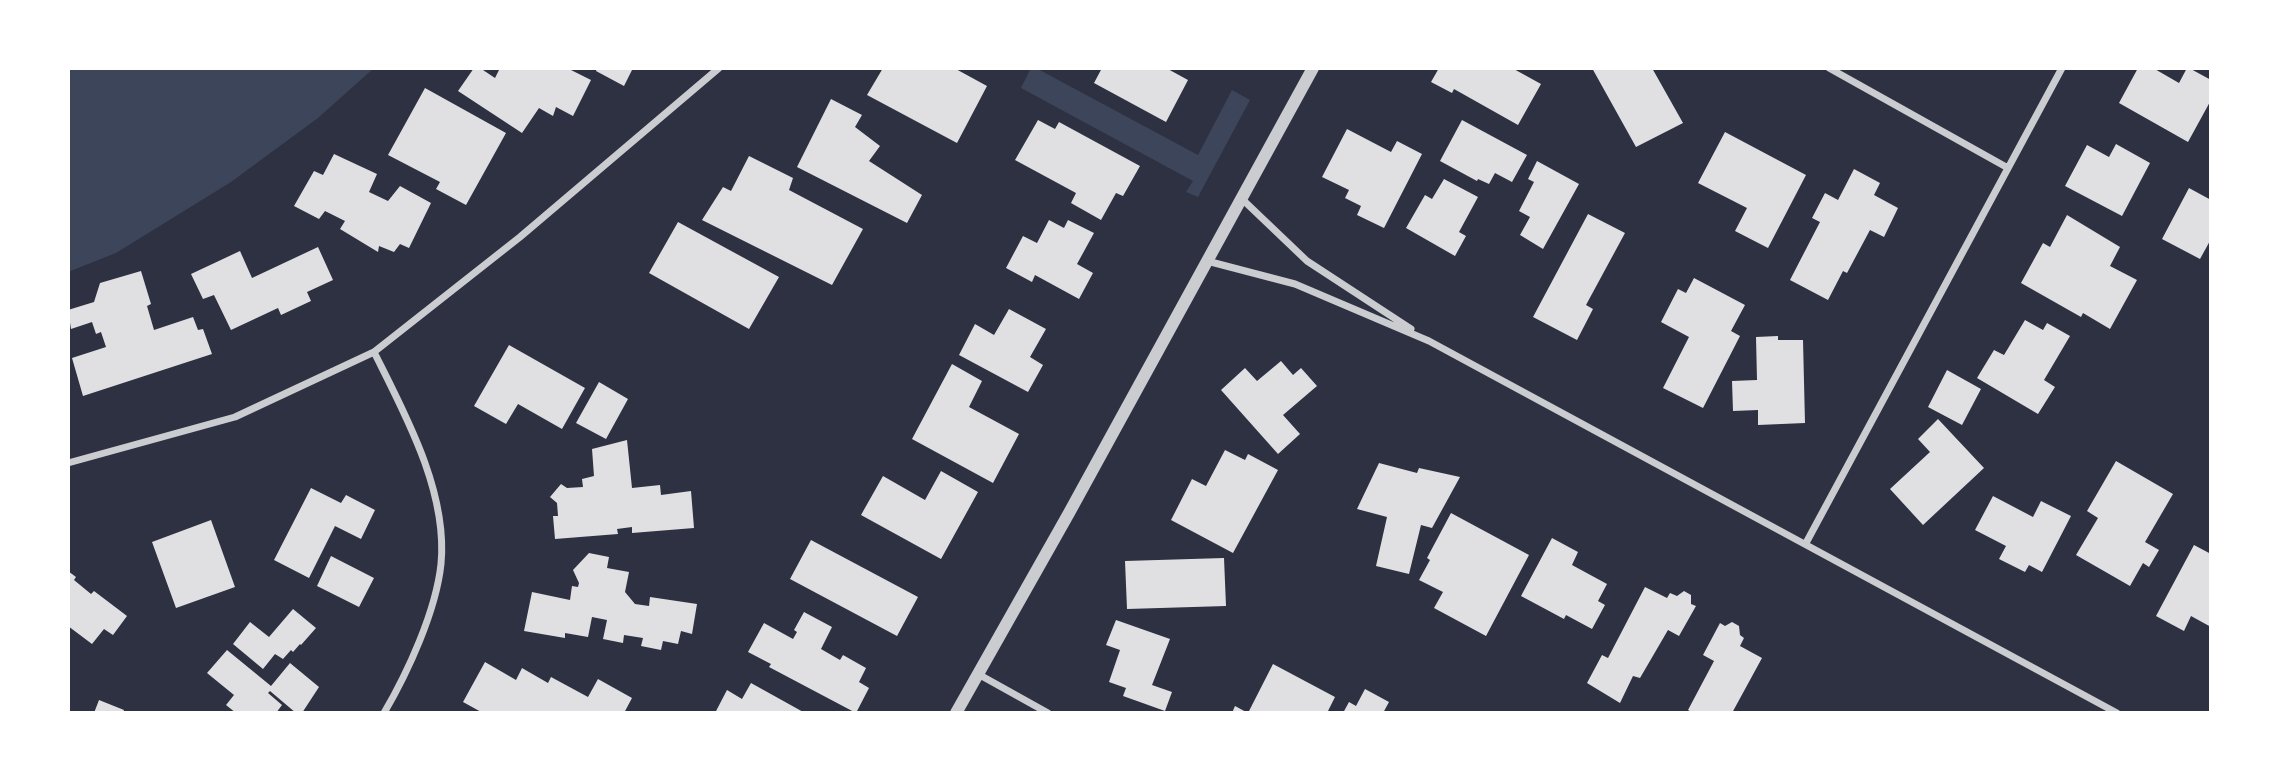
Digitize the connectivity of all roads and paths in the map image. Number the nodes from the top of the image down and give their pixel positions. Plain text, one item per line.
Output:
1 (719, 68) edge
2 (1313, 68) edge
3 (1829, 68) edge
4 (2062, 68) edge
5 (2008, 168) junction
6 (1242, 199) junction
7 (1207, 261) junction
8 (1429, 341) junction
9 (374, 352) junction
10 (68, 463) edge
11 (1806, 543) junction
12 (977, 673) junction
13 (384, 713) edge
14 (956, 713) edge
15 (1048, 713) edge
16 (2117, 713) edge

1 - 9 street
2 - 6 street
3 - 5 street
4 - 5 street
5 - 11 street
6 - 7 street
6 - 8 street
7 - 8 street
7 - 12 street
8 - 11 street
9 - 10 street
9 - 13 street
11 - 16 street
12 - 14 street
12 - 15 street

